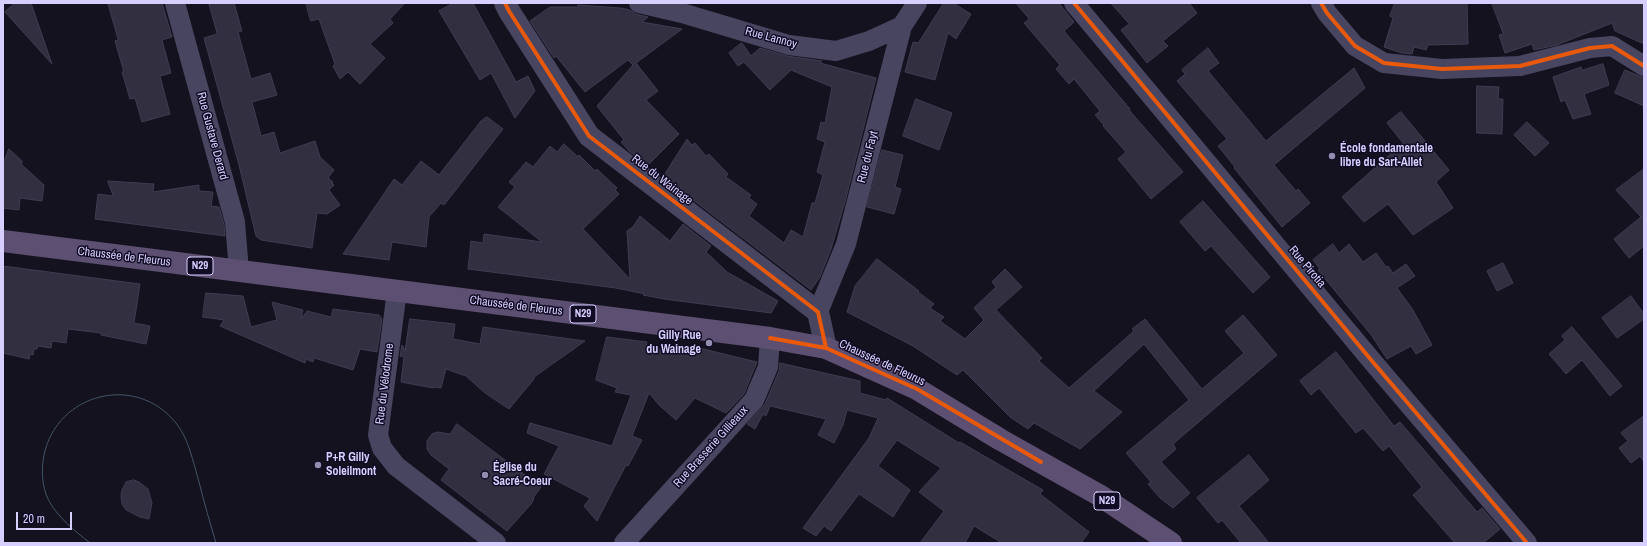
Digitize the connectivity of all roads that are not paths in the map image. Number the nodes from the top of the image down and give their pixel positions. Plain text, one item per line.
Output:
1 (175, 3) edge
2 (505, 3) edge
3 (639, 3) edge
4 (917, 3) edge
5 (1074, 3) edge
6 (1321, 3) edge
7 (902, 26) junction
8 (1644, 66) edge
9 (3, 242) edge
10 (239, 271) junction
11 (396, 291) junction
12 (818, 312) junction
13 (770, 338) junction
14 (826, 348) junction
15 (496, 543) edge
16 (624, 543) edge
17 (1171, 543) edge
18 (1527, 543) edge

1 - 10 street, Rue Gustave Derard
2 - 12 street, Rue du Wainage
3 - 7 street, Rue Lannoy
4 - 7 street, Rue du Fayt
5 - 18 street, Rue Pirotia
6 - 8 street
7 - 12 street, Rue du Fayt
9 - 10 main road, Chaussée de Fleurus / N29
10 - 11 main road, Chaussée de Fleurus / N29
11 - 13 main road, Chaussée de Fleurus / N29
11 - 15 street, Rue du Vélodrome
12 - 14 street
13 - 14 main road, Chaussée de Fleurus / N29
13 - 16 street, Rue Brasserie Gillieaux
14 - 17 main road, Chaussée de Fleurus / N29

